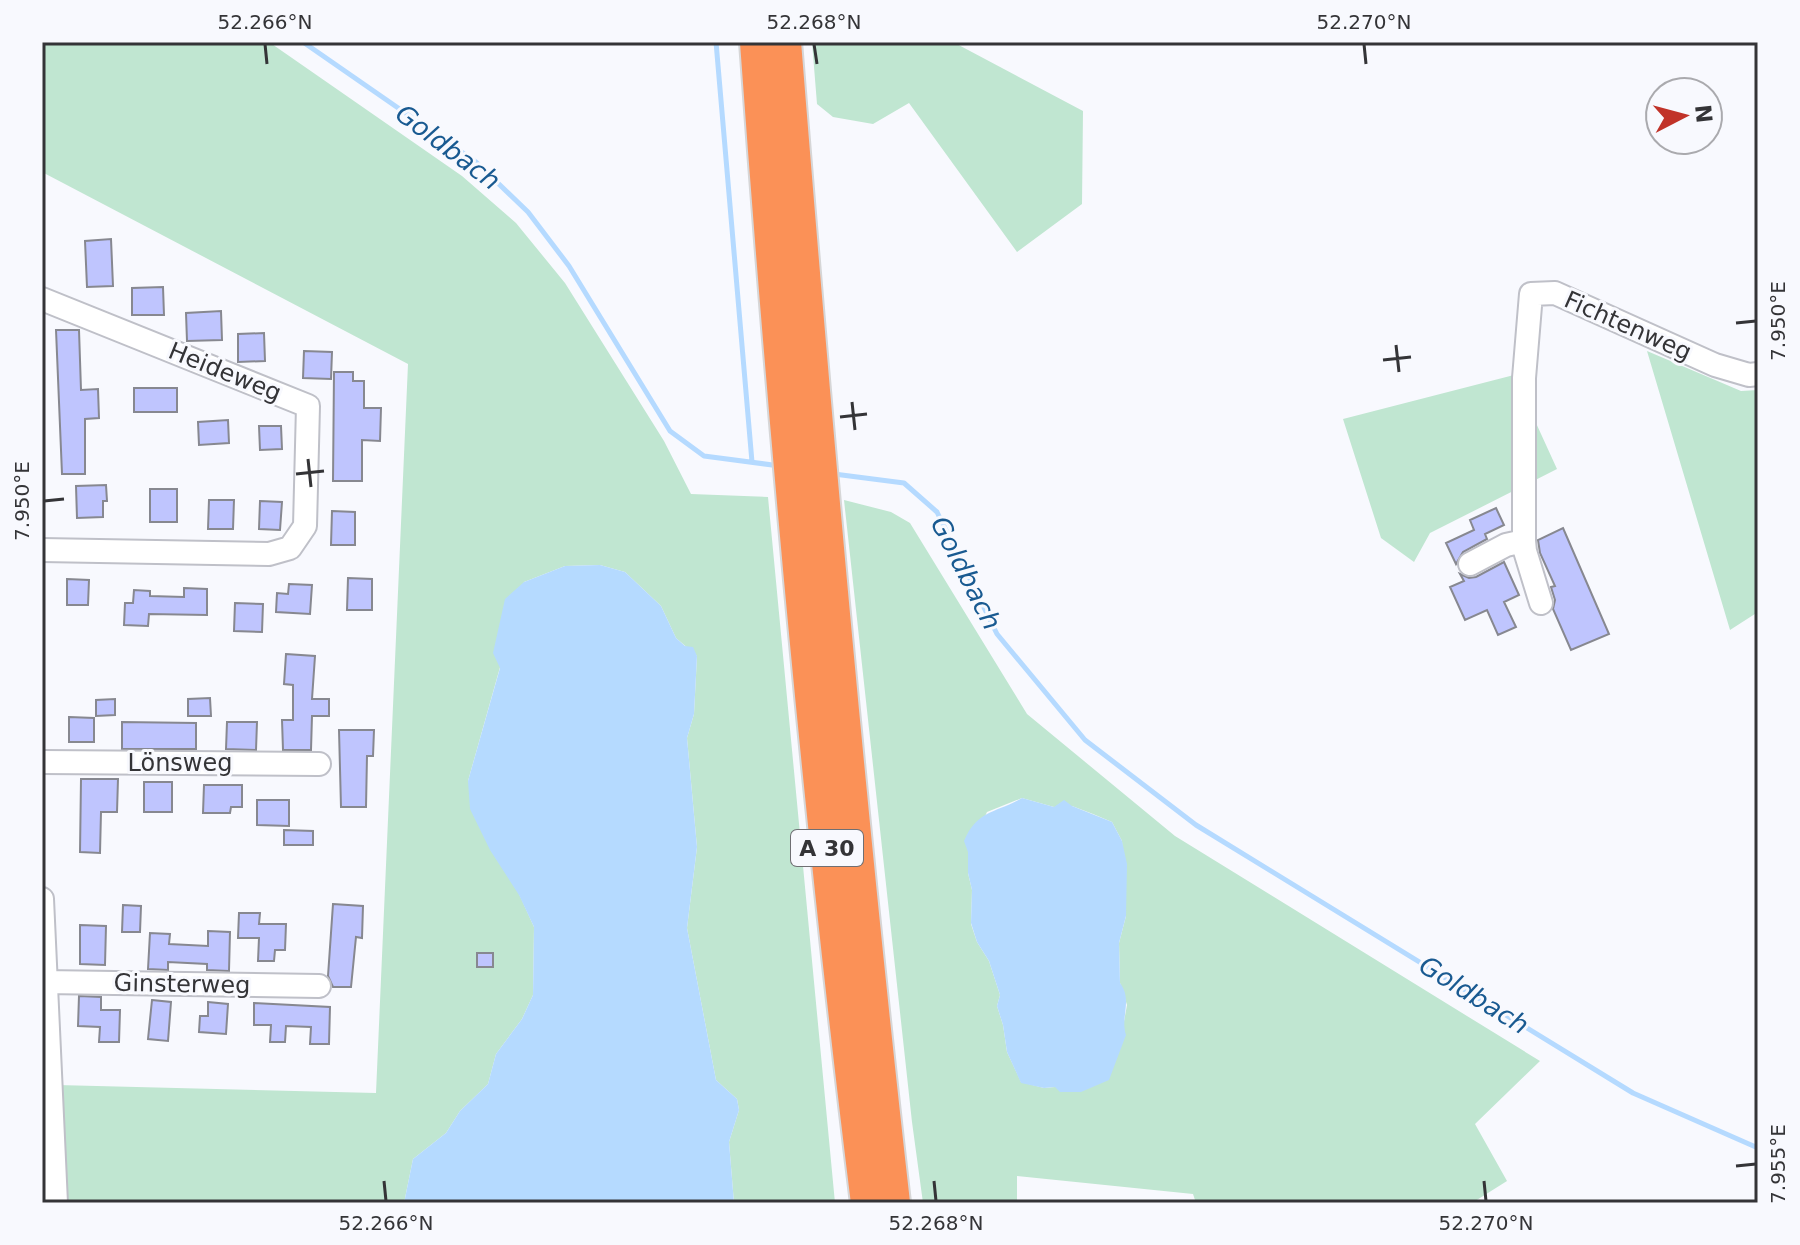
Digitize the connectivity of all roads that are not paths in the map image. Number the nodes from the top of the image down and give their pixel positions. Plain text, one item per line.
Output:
1 (756, 42) edge
2 (785, 42) edge
3 (42, 299) edge
4 (1758, 374) edge
5 (804, 451) junction
6 (808, 494) junction
7 (1524, 541) junction
8 (42, 550) edge
9 (1470, 564) dead end
10 (1541, 603) dead end
11 (42, 762) edge
12 (319, 764) dead end
13 (42, 899) edge
14 (44, 982) junction
15 (319, 986) dead end
16 (56, 1203) edge
17 (867, 1203) edge
18 (894, 1203) edge

1 - 5 highway, A 30
2 - 5 highway, A 30
3 - 8 street, Heideweg
4 - 7 street, Fichtenweg
5 - 6 highway, A 30
6 - 17 highway, A 30
6 - 18 highway, A 30
7 - 9 street
7 - 10 street
11 - 12 street, Lönsweg
13 - 14 street
14 - 15 street, Ginsterweg
14 - 16 street

